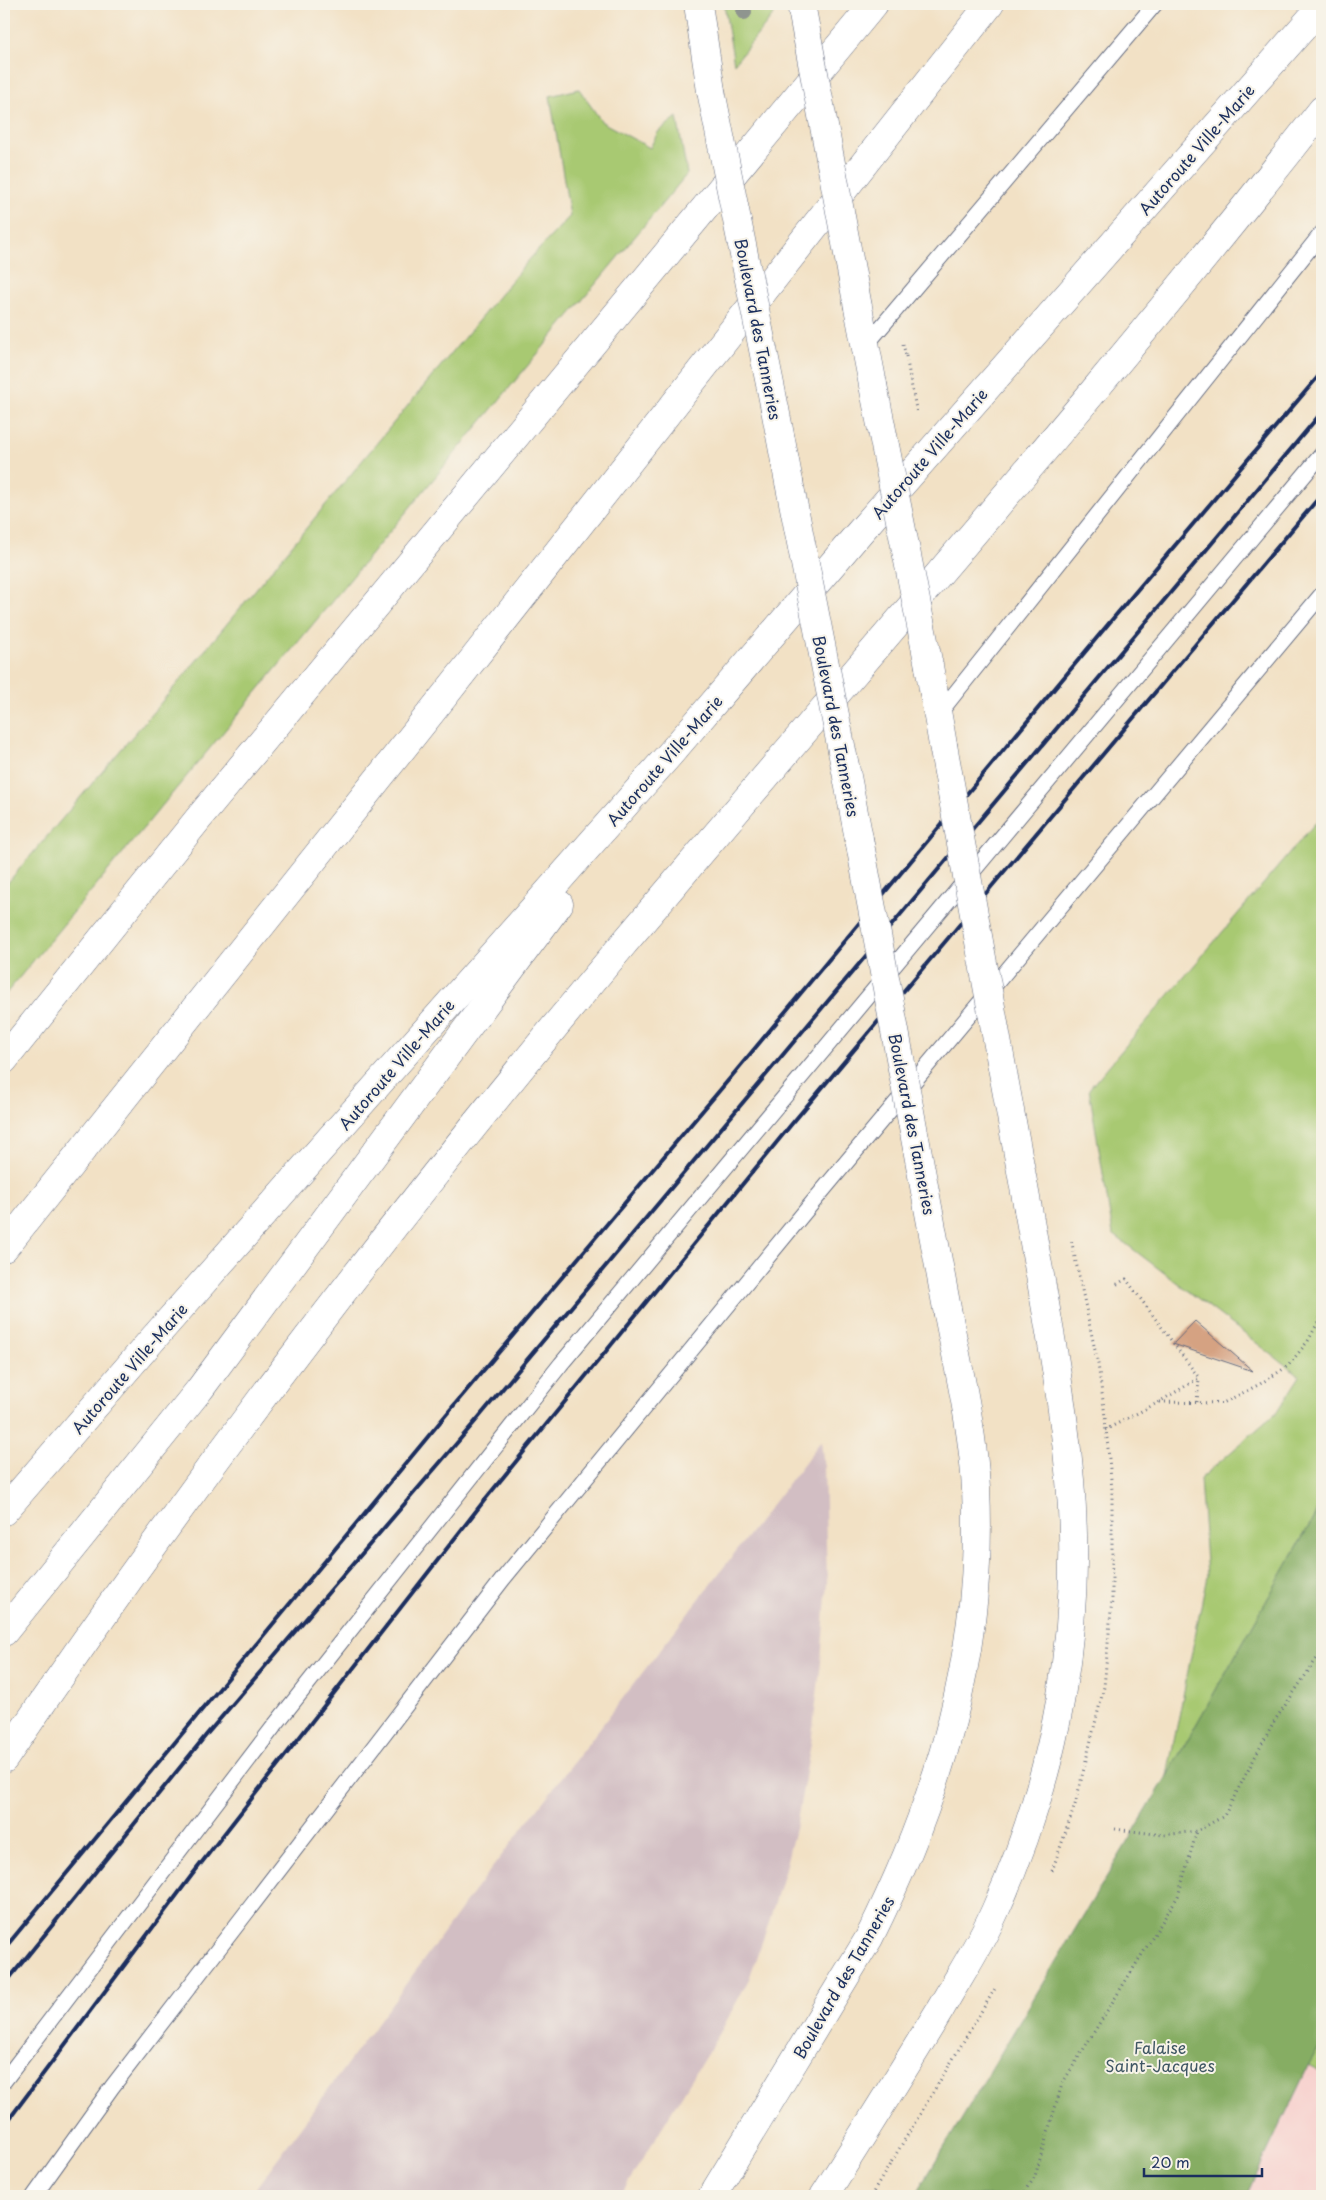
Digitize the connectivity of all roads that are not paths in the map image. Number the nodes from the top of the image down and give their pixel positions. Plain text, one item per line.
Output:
1 (698, 4) edge
2 (801, 4) edge
3 (874, 4) edge
4 (990, 4) edge
5 (998, 4) edge
6 (1156, 4) edge
7 (1322, 6) edge
8 (955, 49) junction
9 (1322, 110) edge
10 (1322, 233) edge
11 (866, 345) junction
12 (1322, 454) edge
13 (1322, 594) edge
14 (938, 716) junction
15 (670, 754) junction
16 (4, 1060) edge
17 (4, 1248) edge
18 (4, 1511) edge
19 (4, 1632) edge
20 (4, 1759) edge
21 (4, 2081) edge
22 (34, 2196) edge
23 (712, 2196) edge
24 (824, 2196) edge

1 - 23 main road, Boulevard des Tanneries, bridge
2 - 11 main road, bridge
3 - 16 main road
4 - 8 main road
5 - 8 lane
6 - 11 lane
7 - 15 main road, Autoroute Ville-Marie
8 - 17 main road
9 - 20 main road
10 - 14 lane
11 - 14 main road, bridge
12 - 21 lane
13 - 22 lane
14 - 24 main road, bridge
15 - 18 main road, Autoroute Ville-Marie
15 - 19 main road

